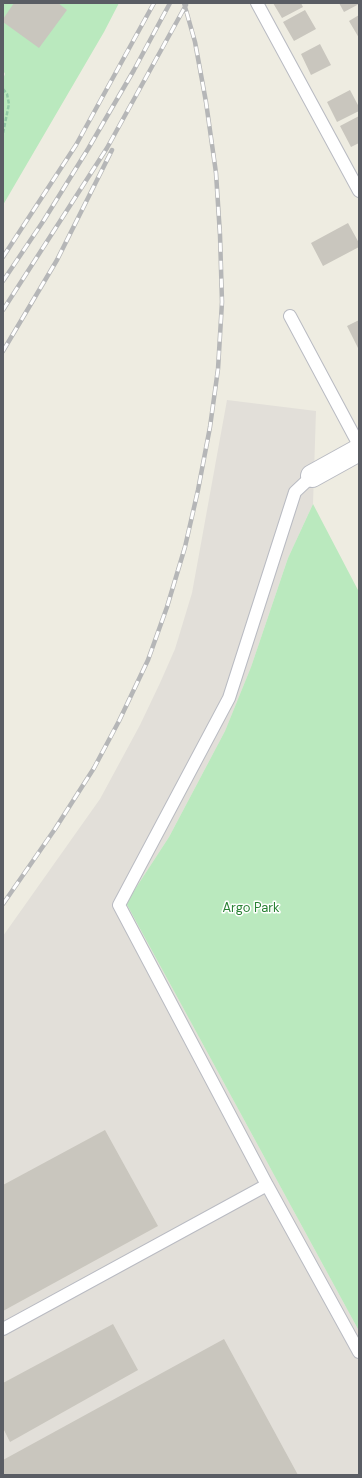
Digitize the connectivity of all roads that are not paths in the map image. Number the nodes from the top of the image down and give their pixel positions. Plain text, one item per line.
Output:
1 (257, 3) edge
2 (359, 191) edge
3 (290, 316) dead end
4 (359, 445) edge
5 (359, 450) edge
6 (312, 476) joint
7 (267, 1185) junction
8 (3, 1329) edge
9 (359, 1352) edge

1 - 2 lane
3 - 4 lane
5 - 6 street
6 - 7 lane
7 - 8 lane
7 - 9 lane

